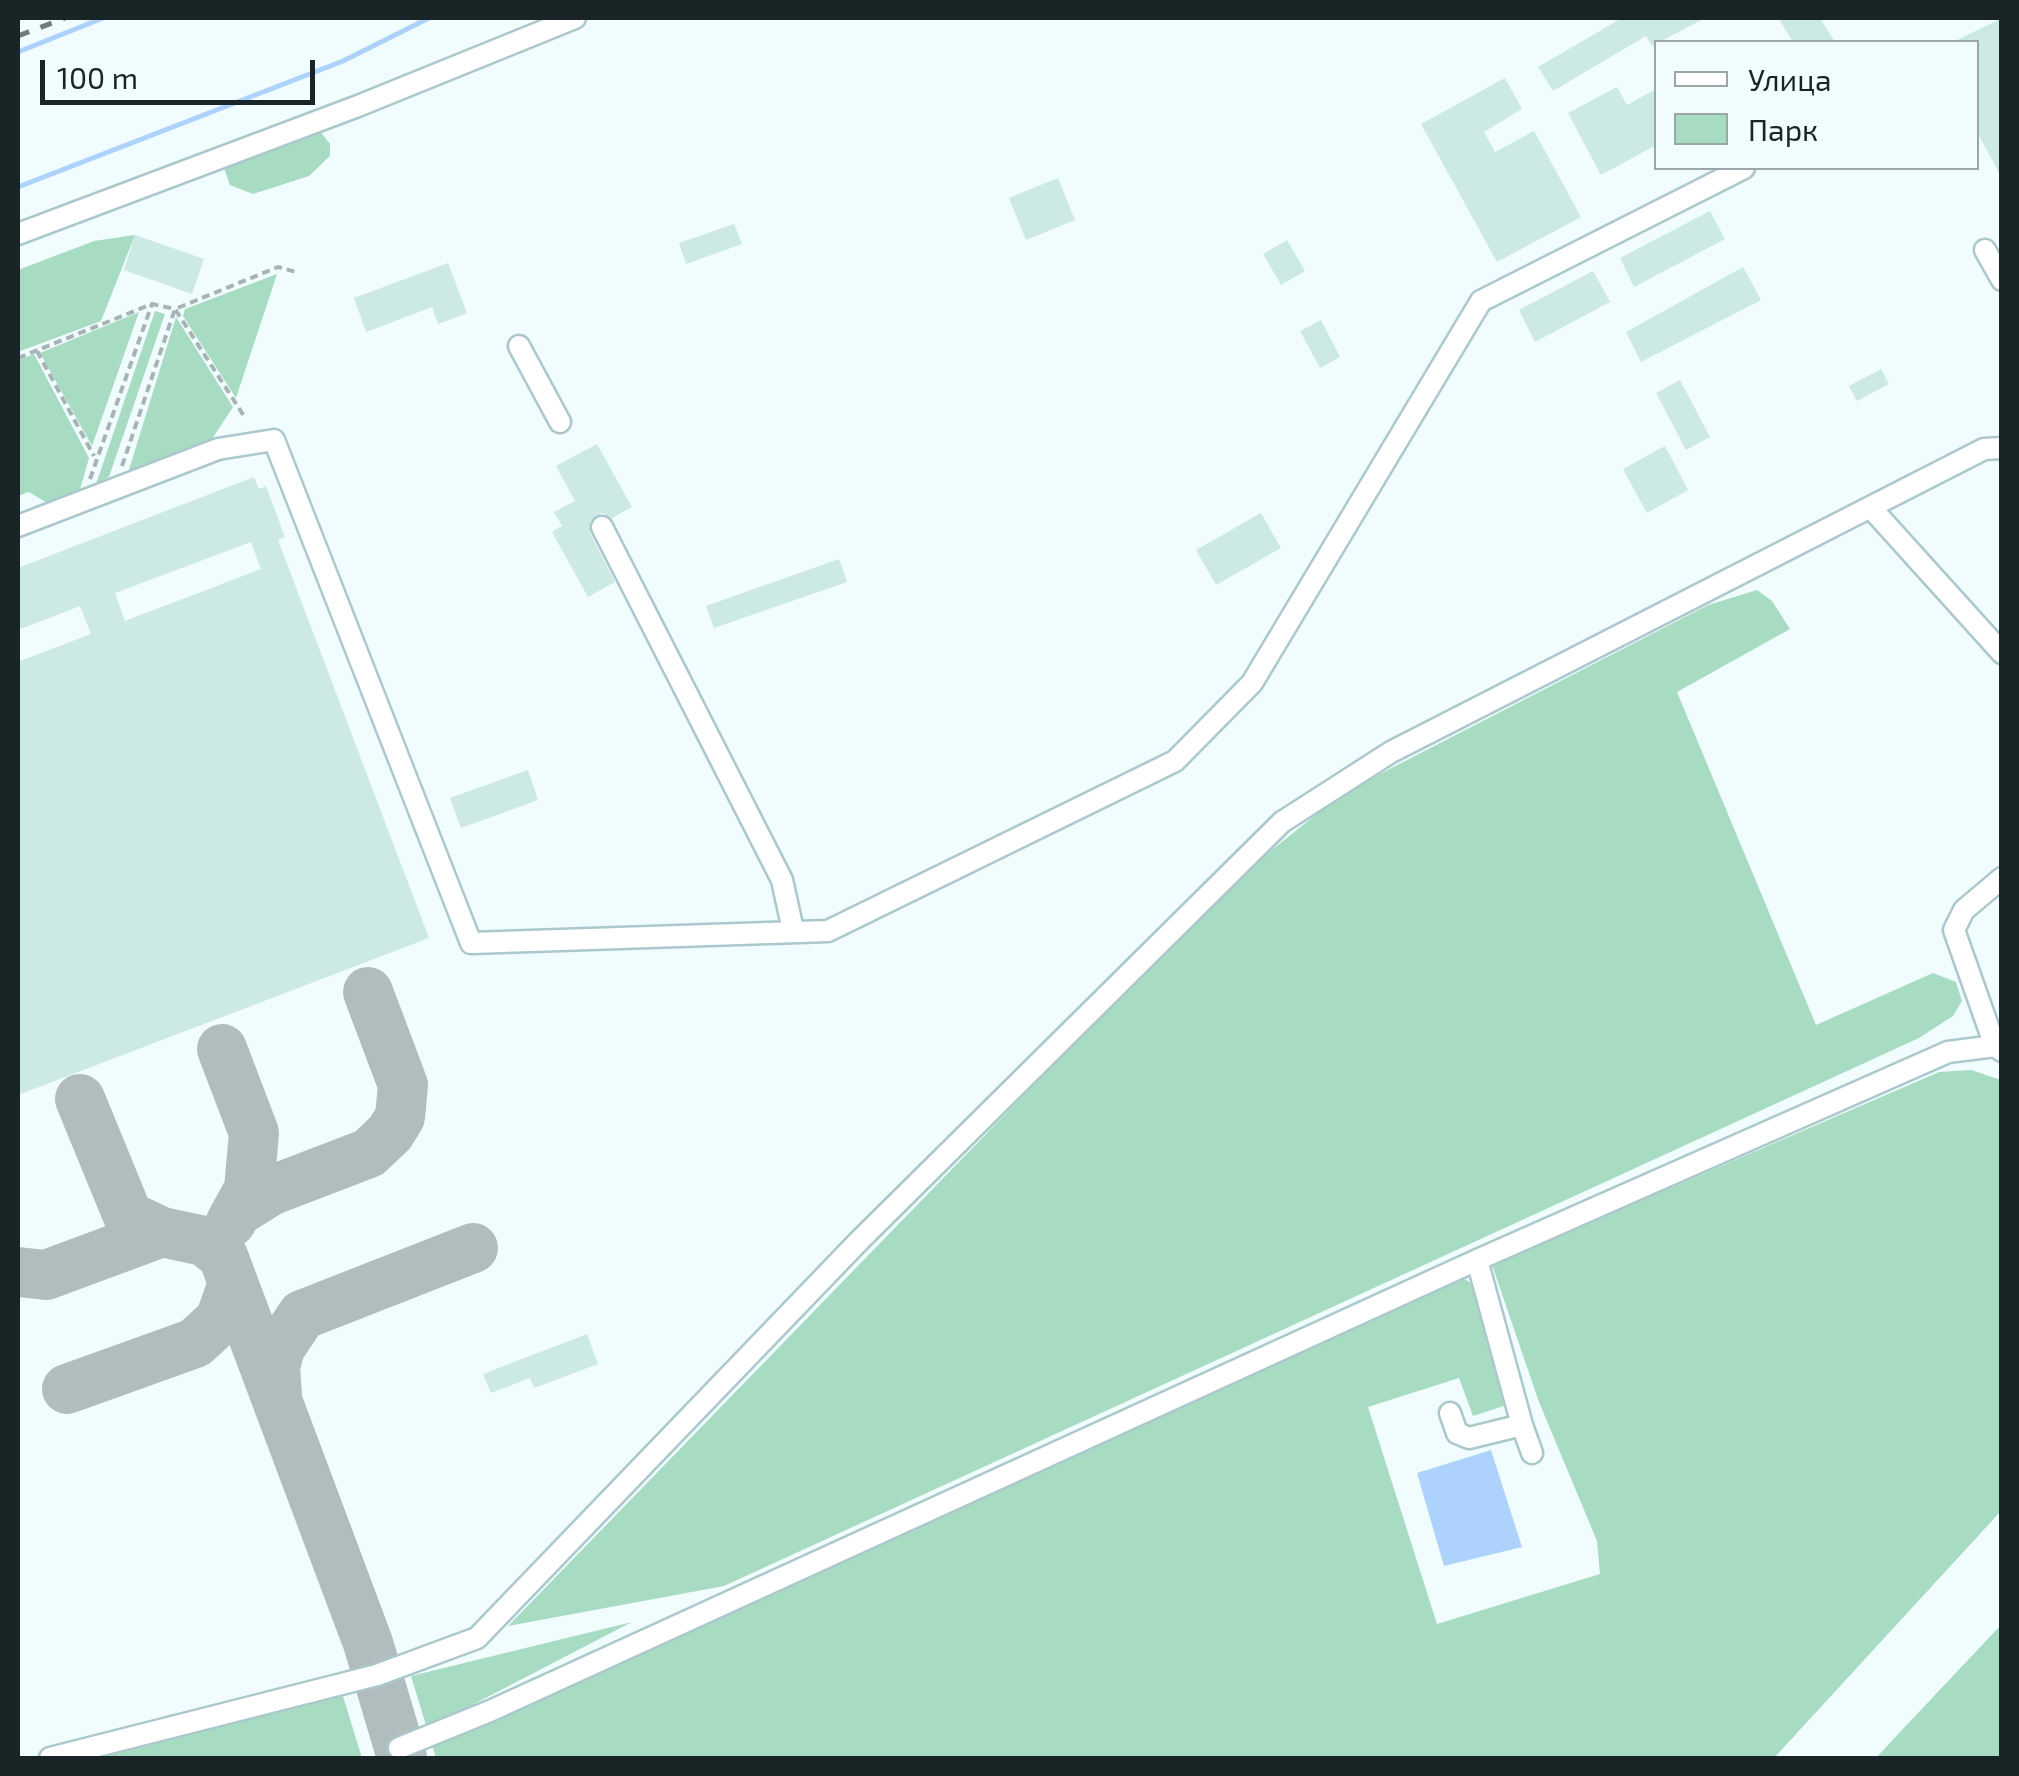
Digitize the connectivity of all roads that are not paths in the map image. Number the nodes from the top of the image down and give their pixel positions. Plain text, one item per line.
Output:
1 (575, 18) edge
2 (1740, 170) edge
3 (18, 234) edge
4 (1985, 250) dead end
5 (2002, 280) edge
6 (519, 346) dead end
7 (560, 422) dead end
8 (2002, 448) edge
9 (1872, 509) junction
10 (18, 526) edge
11 (602, 527) dead end
12 (2002, 653) edge
13 (2002, 878) edge
14 (793, 930) junction
15 (1998, 1048) edge
16 (1477, 1260) junction
17 (1450, 1412) dead end
18 (1522, 1425) junction
19 (1532, 1453) dead end
20 (399, 1748) dead end
21 (50, 1758) edge

1 - 3 street
2 - 14 street
4 - 5 street
6 - 7 street
8 - 9 street
9 - 12 street
9 - 21 street
10 - 14 street
11 - 14 street
13 - 15 street
15 - 16 street
16 - 18 street
16 - 20 street
17 - 18 street
18 - 19 street

